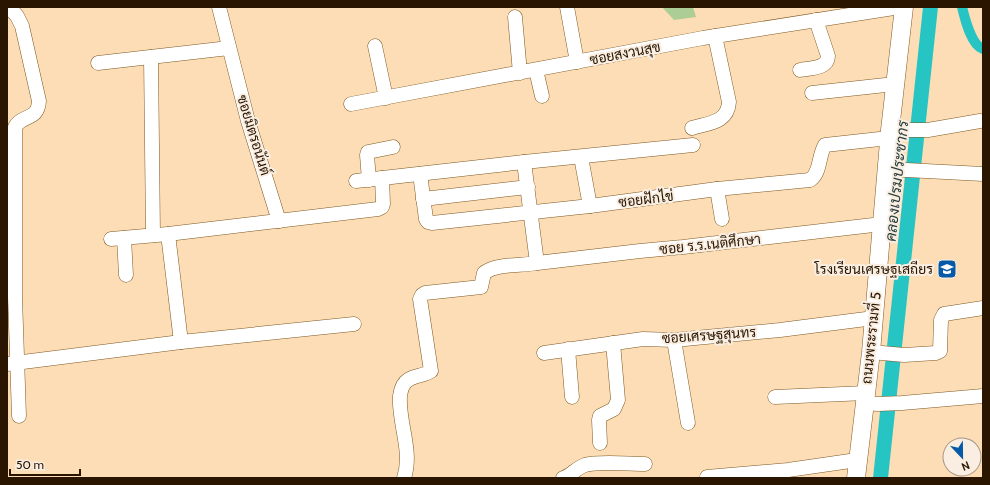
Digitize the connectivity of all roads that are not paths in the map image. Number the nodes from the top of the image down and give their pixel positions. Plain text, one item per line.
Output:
1 (9, 7) edge
2 (219, 7) edge
3 (567, 7) edge
4 (900, 7) edge
5 (904, 7) edge
6 (515, 17) dead end
7 (816, 20) junction
8 (715, 36) junction
9 (375, 46) dead end
10 (229, 48) junction
11 (151, 57) junction
12 (577, 62) junction
13 (98, 63) dead end
14 (536, 70) junction
15 (800, 70) dead end
16 (520, 73) junction
17 (895, 84) junction
18 (812, 93) dead end
19 (542, 96) dead end
20 (386, 98) junction
21 (351, 104) dead end
22 (980, 121) dead end
23 (692, 128) dead end
24 (895, 133) junction
25 (11, 142) edge
26 (694, 144) dead end
27 (393, 147) dead end
28 (581, 157) junction
29 (524, 162) junction
30 (895, 169) junction
31 (420, 174) junction
32 (983, 174) edge
33 (369, 180) junction
34 (528, 187) junction
35 (717, 189) junction
36 (423, 199) junction
37 (590, 206) junction
38 (530, 212) junction
39 (722, 220) dead end
40 (279, 221) junction
41 (882, 224) junction
42 (168, 234) junction
43 (153, 235) junction
44 (537, 263) junction
45 (126, 275) dead end
46 (983, 308) edge
47 (874, 318) junction
48 (354, 324) dead end
49 (674, 340) junction
50 (181, 342) junction
51 (613, 343) junction
52 (568, 349) junction
53 (544, 353) dead end
54 (878, 353) junction
55 (12, 364) edge
56 (983, 396) edge
57 (572, 397) dead end
58 (775, 397) dead end
59 (869, 400) junction
60 (19, 416) dead end
61 (688, 423) dead end
62 (600, 442) dead end
63 (857, 460) junction
64 (645, 464) dead end
65 (707, 477) dead end
66 (404, 478) edge
67 (563, 478) edge
68 (856, 478) edge

1 - 25 street
2 - 10 street, ซอยมิตรอนันต์
3 - 12 street
4 - 7 street, ซอยสงวนสุข
5 - 17 main road, ถนนพระรามที่ 5
6 - 16 street
7 - 8 street, ซอยสงวนสุข
7 - 15 street
8 - 12 street, ซอยสงวนสุข
8 - 23 street
9 - 20 street
10 - 11 street
10 - 40 street, ซอยมิตรอนันต์
11 - 13 street
11 - 43 street
12 - 14 street, ซอยสงวนสุข
14 - 16 street, ซอยสงวนสุข
14 - 19 street
16 - 20 street, ซอยสงวนสุข
17 - 18 street
17 - 24 main road, ถนนพระรามที่ 5
20 - 21 street, ซอยสงวนสุข
22 - 24 street
24 - 30 main road, ถนนพระรามที่ 5
24 - 35 street, ซอยฝักไข่
25 - 55 street
26 - 28 street
27 - 33 street
28 - 29 street
28 - 37 street
29 - 31 street
29 - 34 street
30 - 32 street
30 - 41 main road, ถนนพระรามที่ 5
31 - 33 street
31 - 36 street, ซอยฝักไข่
33 - 40 street
34 - 36 street
34 - 38 street
35 - 37 street, ซอยฝักไข่
35 - 39 street
36 - 38 street, ซอยฝักไข่
37 - 38 street, ซอยฝักไข่
38 - 44 street
40 - 42 street
41 - 44 street, ซอย ร.ร.เนติศึกษา
41 - 47 main road, ถนนพระรามที่ 5
42 - 43 street
42 - 50 street
43 - 45 street
44 - 66 street, ซอย ร.ร.เนติศึกษา
46 - 54 street
47 - 49 street, ซอยเศรษฐสุนทร
47 - 54 main road, ถนนพระรามที่ 5
48 - 50 street
49 - 51 street, ซอยเศรษฐสุนทร
49 - 61 street
50 - 55 street
51 - 52 street, ซอยเศรษฐสุนทร
51 - 62 street
52 - 53 street, ซอยเศรษฐสุนทร
52 - 57 street
54 - 59 main road, ถนนพระรามที่ 5
55 - 60 street
56 - 59 street
58 - 59 street
59 - 63 main road, ถนนพระรามที่ 5
63 - 65 street
63 - 68 main road, ถนนพระรามที่ 5
64 - 67 street

